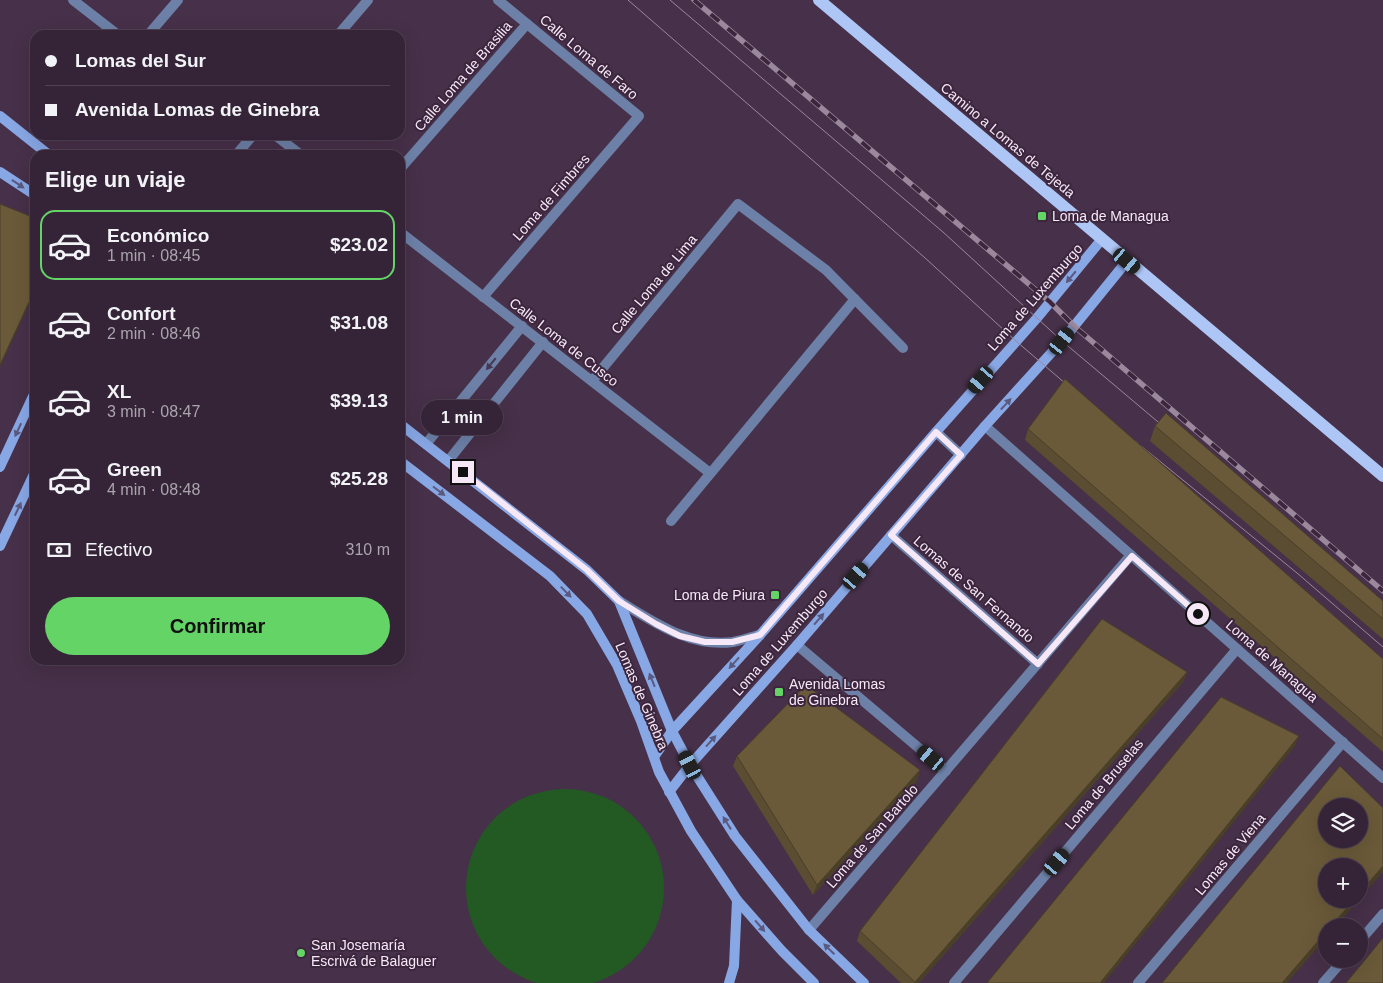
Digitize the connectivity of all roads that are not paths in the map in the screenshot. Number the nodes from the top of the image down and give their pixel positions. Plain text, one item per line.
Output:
1 (74, 0) edge
2 (178, 0) edge
3 (368, 0) edge
4 (498, 0) edge
5 (819, 0) edge
6 (527, 24) junction
7 (112, 30) edge
8 (152, 30) edge
9 (342, 30) edge
10 (0, 116) edge
11 (639, 116) joint
12 (30, 140) edge
13 (30, 140) edge
14 (249, 140) edge
15 (282, 140) edge
16 (43, 150) edge
17 (240, 150) edge
18 (294, 150) edge
19 (405, 163) edge
20 (0, 172) edge
21 (30, 192) edge
22 (405, 236) edge
23 (1102, 239) junction
24 (1127, 261) junction
25 (483, 296) junction
26 (855, 299) junction
27 (522, 326) junction
28 (542, 342) junction
29 (903, 348) dead end
30 (592, 380) junction
31 (30, 403) edge
32 (985, 426) junction
33 (405, 428) edge
34 (936, 432) junction
35 (426, 444) junction
36 (961, 455) junction
37 (448, 461) junction
38 (405, 465) edge
39 (0, 467) edge
40 (710, 473) junction
41 (1383, 476) edge
42 (30, 483) edge
43 (671, 521) dead end
44 (891, 535) junction
45 (0, 546) edge
46 (1132, 556) junction
47 (619, 601) junction
48 (760, 635) junction
49 (797, 645) junction
50 (1237, 649) junction
51 (1038, 664) junction
52 (672, 731) junction
53 (1343, 742) junction
54 (654, 758) junction
55 (690, 765) junction
56 (946, 771) junction
57 (1383, 778) edge
58 (669, 792) junction
59 (737, 900) junction
60 (1383, 914) edge
61 (809, 930) junction
62 (1368, 932) edge
63 (1336, 968) edge
64 (729, 983) edge
65 (814, 983) edge
66 (864, 983) edge
67 (954, 983) edge
68 (1138, 983) edge
69 (1323, 983) edge

1 - 7 street
2 - 8 street
3 - 9 street
4 - 6 street, Calle Loma de Faro
5 - 23 main road, Camino a Lomas de Tejeda
6 - 11 street, Calle Loma de Faro
6 - 19 street, Calle Loma de Brasilia
10 - 13 street
11 - 25 street, Loma de Fimbres
12 - 16 street
14 - 17 street
15 - 18 street
20 -> 21 street
22 - 25 street, Calle Loma de Cusco
23 - 24 main road, Camino a Lomas de Tejeda
23 -> 34 street, Loma de Luxemburgo
32 -> 24 street, Loma de Luxemburgo
24 - 41 main road, Camino a Lomas de Tejeda
25 - 27 street, Calle Loma de Cusco
26 - 29 street
26 - 30 street, Calle Loma de Lima
26 - 40 street
27 - 28 street, Calle Loma de Cusco
27 -> 35 street
28 - 30 street, Calle Loma de Cusco
28 - 37 street
30 - 40 street, Calle Loma de Cusco
31 -> 39 street
32 - 36 street, Loma de Luxemburgo
32 - 46 street, Loma de Managua
33 - 35 street
34 - 36 street
34 - 48 street, Loma de Luxemburgo
35 - 37 street
36 - 44 street, Loma de Luxemburgo
37 - 47 street
38 -> 54 street, Lomas de Ginebra
40 - 43 street
45 -> 42 street
49 -> 44 street, Loma de Luxemburgo
44 - 51 street, Lomas de San Fernando
46 - 50 street, Loma de Managua
46 - 51 street, Loma de San Bartolo
47 - 48 street
52 -> 47 street
48 -> 52 street, Loma de Luxemburgo
55 -> 49 street, Loma de Luxemburgo
49 - 56 street
50 - 53 street, Loma de Managua
50 - 67 street, Loma de Bruselas
51 - 56 street, Loma de San Bartolo
52 - 54 street, Loma de Luxemburgo
52 - 55 street
53 - 57 street, Loma de Managua
53 - 68 street, Lomas de Viena
54 - 58 street, Lomas de Ginebra
55 - 58 street, Loma de Luxemburgo
61 -> 55 street
56 - 61 street, Loma de San Bartolo
58 - 59 street, Lomas de Ginebra
59 - 64 street
59 -> 65 street, Lomas de Ginebra
60 - 62 street
66 -> 61 street
63 - 69 street

